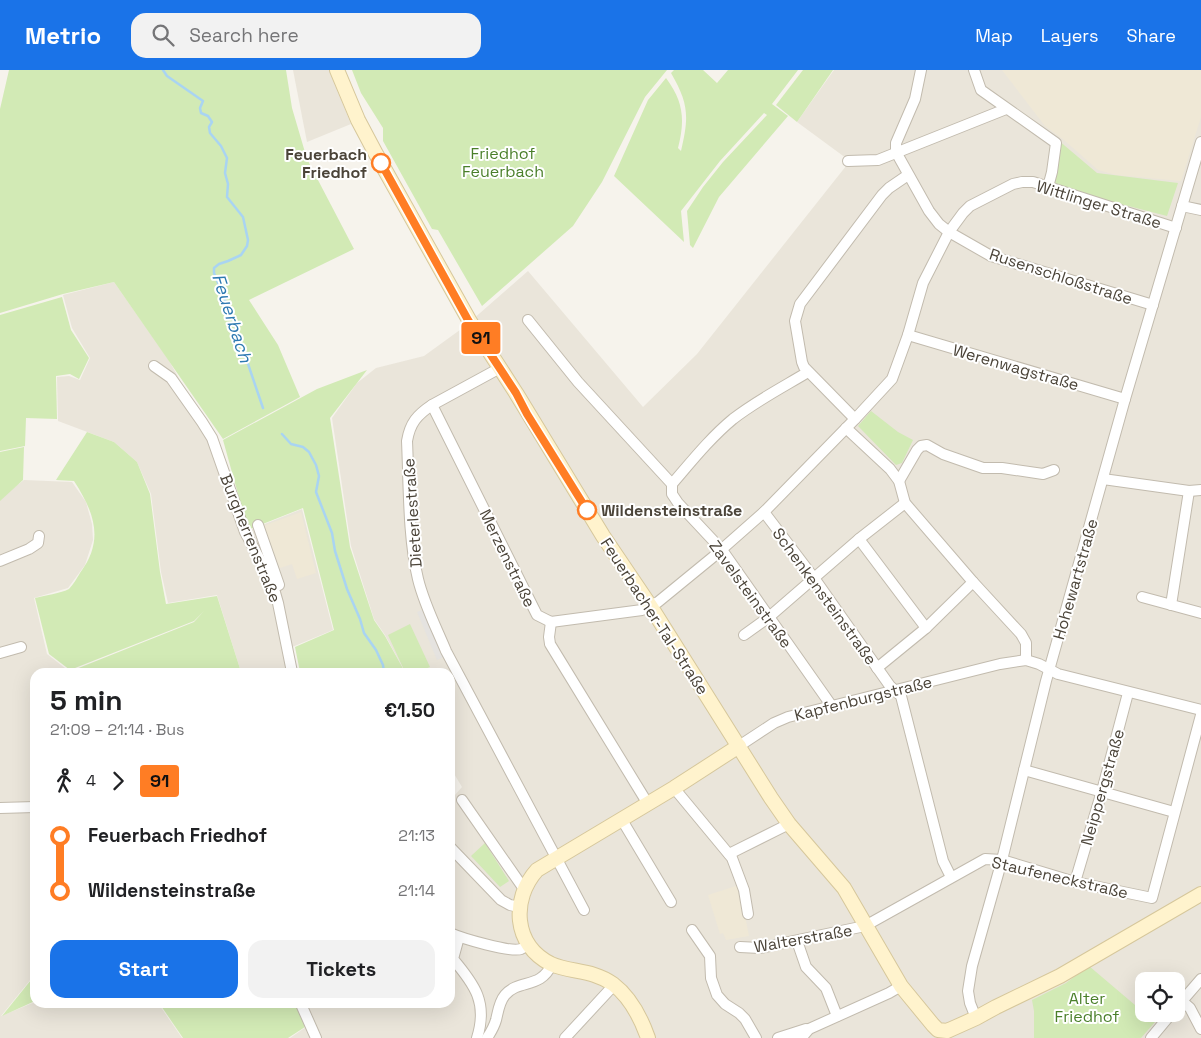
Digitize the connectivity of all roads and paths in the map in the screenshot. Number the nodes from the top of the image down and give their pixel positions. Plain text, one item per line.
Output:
1 (337, 70) edge
2 (921, 70) edge
3 (974, 70) edge
4 (1006, 109) junction
5 (1201, 142) edge
6 (896, 152) junction
7 (848, 161) dead end
8 (908, 175) junction
9 (1048, 187) junction
10 (1182, 206) junction
11 (1201, 210) edge
12 (1176, 228) junction
13 (949, 232) junction
14 (1153, 305) junction
15 (528, 320) dead end
16 (908, 335) junction
17 (154, 366) dead end
18 (500, 368) junction
19 (808, 372) junction
20 (1125, 399) junction
21 (432, 405) junction
22 (855, 419) junction
23 (846, 428) junction
24 (1054, 470) dead end
25 (1103, 479) junction
26 (899, 481) junction
27 (672, 484) junction
28 (1201, 490) edge
29 (1189, 491) junction
30 (905, 503) junction
31 (764, 512) junction
32 (258, 525) dead end
33 (39, 536) dead end
34 (859, 539) junction
35 (722, 550) junction
36 (0, 561) edge
37 (814, 578) junction
38 (973, 582) junction
39 (1142, 597) dead end
40 (278, 603) junction
41 (1171, 605) junction
42 (651, 607) junction
43 (1201, 613) edge
44 (769, 617) junction
45 (551, 622) junction
46 (926, 628) junction
47 (744, 635) dead end
48 (21, 646) dead end
49 (0, 653) edge
50 (1026, 660) junction
51 (291, 668) edge
52 (455, 668) edge
53 (455, 668) edge
54 (877, 668) junction
55 (1050, 669) junction
56 (894, 690) junction
57 (1128, 693) junction
58 (831, 705) junction
59 (1201, 710) edge
60 (1201, 715) edge
61 (739, 746) junction
62 (1024, 770) junction
63 (674, 788) junction
64 (1102, 791) junction
65 (462, 800) dead end
66 (648, 804) junction
67 (30, 807) edge
68 (0, 808) edge
69 (1174, 812) junction
70 (622, 820) junction
71 (789, 824) junction
72 (455, 852) edge
73 (729, 854) junction
74 (555, 858) junction
75 (1002, 860) junction
76 (951, 877) junction
77 (1075, 882) junction
78 (524, 889) junction
79 (1201, 894) edge
80 (671, 902) dead end
81 (519, 907) junction
82 (584, 910) dead end
83 (748, 914) dead end
84 (866, 926) junction
85 (692, 930) dead end
86 (455, 935) edge
87 (797, 942) junction
88 (528, 944) junction
89 (740, 947) dead end
90 (455, 962) edge
91 (552, 964) junction
92 (1201, 979) edge
93 (614, 985) junction
94 (901, 986) junction
95 (1185, 997) edge
96 (1185, 1006) edge
97 (303, 1008) edge
98 (837, 1016) junction
99 (976, 1018) junction
100 (1164, 1022) edge
101 (810, 1029) junction
102 (1201, 1029) edge
103 (948, 1034) edge
104 (316, 1038) edge
105 (477, 1038) edge
106 (488, 1038) edge
107 (565, 1038) edge
108 (648, 1038) edge
109 (756, 1038) edge
110 (778, 1038) edge
111 (798, 1038) edge
112 (1151, 1038) edge

1 - 18 main road, Feuerbacher-Tal-Straße
2 - 6 street
3 - 4 street
4 - 6 street
4 - 9 street
5 - 10 street, Hohewartstraße
6 - 7 street
6 - 8 street, Rusenschloßstraße
8 - 13 street, Rusenschloßstraße
8 - 19 street
9 - 12 street, Wittlinger Straße
9 - 13 street, Wittlinger Straße
10 - 11 street
10 - 12 street, Hohewartstraße
12 - 14 street, Hohewartstraße
13 - 14 street, Rusenschloßstraße
13 - 16 street
14 - 20 street, Hohewartstraße
15 - 27 street, Zavelsteinstraße
16 - 20 street, Werenwagstraße
16 - 22 street
17 - 40 street, Burgherrenstraße
18 - 21 street, Dieterlestraße
18 - 42 main road, Feuerbacher-Tal-Straße
19 - 22 street
19 - 27 street
20 - 25 street, Hohewartstraße
21 - 45 street, Merzenstraße
21 - 53 street, Dieterlestraße
22 - 23 street
23 - 26 street
23 - 31 street
24 - 26 street
25 - 29 street
25 - 55 street, Hohewartstraße
26 - 30 street
27 - 35 street, Zavelsteinstraße
28 - 29 street
29 - 41 street
30 - 34 street
30 - 38 street
31 - 35 street
31 - 37 street, Schenkensteinstraße
32 - 40 street
33 - 36 street
34 - 37 street
34 - 46 street
35 - 42 street
35 - 44 street, Zavelsteinstraße
37 - 44 street
37 - 54 street, Schenkensteinstraße
38 - 46 street
38 - 50 street
39 - 41 street
40 - 51 street, Burgherrenstraße
41 - 43 street
42 - 45 street
42 - 61 main road, Feuerbacher-Tal-Straße
44 - 47 street
44 - 58 street, Zavelsteinstraße
45 - 66 street, Merzenstraße
46 - 54 street
48 - 49 street
50 - 55 street, Kapfenburgstraße
50 - 56 street, Kapfenburgstraße
52 - 74 street, Dieterlestraße
54 - 56 street, Schenkensteinstraße
55 - 57 street, Kapfenburgstraße
55 - 62 street, Hohewartstraße
56 - 58 street, Kapfenburgstraße
56 - 76 street, Schenkensteinstraße
57 - 59 street, Kapfenburgstraße
57 - 64 street, Neippergstraße
58 - 61 street, Kapfenburgstraße
60 - 69 street
61 - 63 main road, Kapfenburgstraße
61 - 71 main road, Feuerbacher-Tal-Straße
62 - 64 street
62 - 75 street, Hohewartstraße
63 - 66 main road, Kapfenburgstraße
63 - 73 street
64 - 69 street
64 - 77 street, Neippergstraße
65 - 78 street
66 - 70 main road, Kapfenburgstraße
67 - 68 street
69 - 77 street, Staufeneckstraße
70 - 74 main road, Kapfenburgstraße
70 - 80 street
71 - 73 street
71 - 84 main road, Feuerbacher-Tal-Straße
72 - 81 street
73 - 83 street
74 - 78 main road, Kapfenburgstraße
74 - 82 street, Dieterlestraße
75 - 76 street, Staufeneckstraße
75 - 77 street, Staufeneckstraße
75 - 99 street, Hohewartstraße
76 - 84 street, Staufeneckstraße
78 - 81 main road
79 - 99 main road
81 - 88 main road
84 - 87 street, Walterstraße
84 - 94 main road, Feuerbacher-Tal-Straße
85 - 109 street
86 - 88 street
87 - 89 street, Walterstraße
87 - 98 street
88 - 91 main road
90 - 105 street
91 - 93 main road
91 - 106 street
92 - 95 street
93 - 107 street
93 - 108 main road
94 - 98 street
94 - 103 main road, Feuerbacher-Tal-Straße
96 - 102 street
97 - 104 street
98 - 101 street
99 - 103 main road
100 - 112 street
101 - 110 street
101 - 111 street

